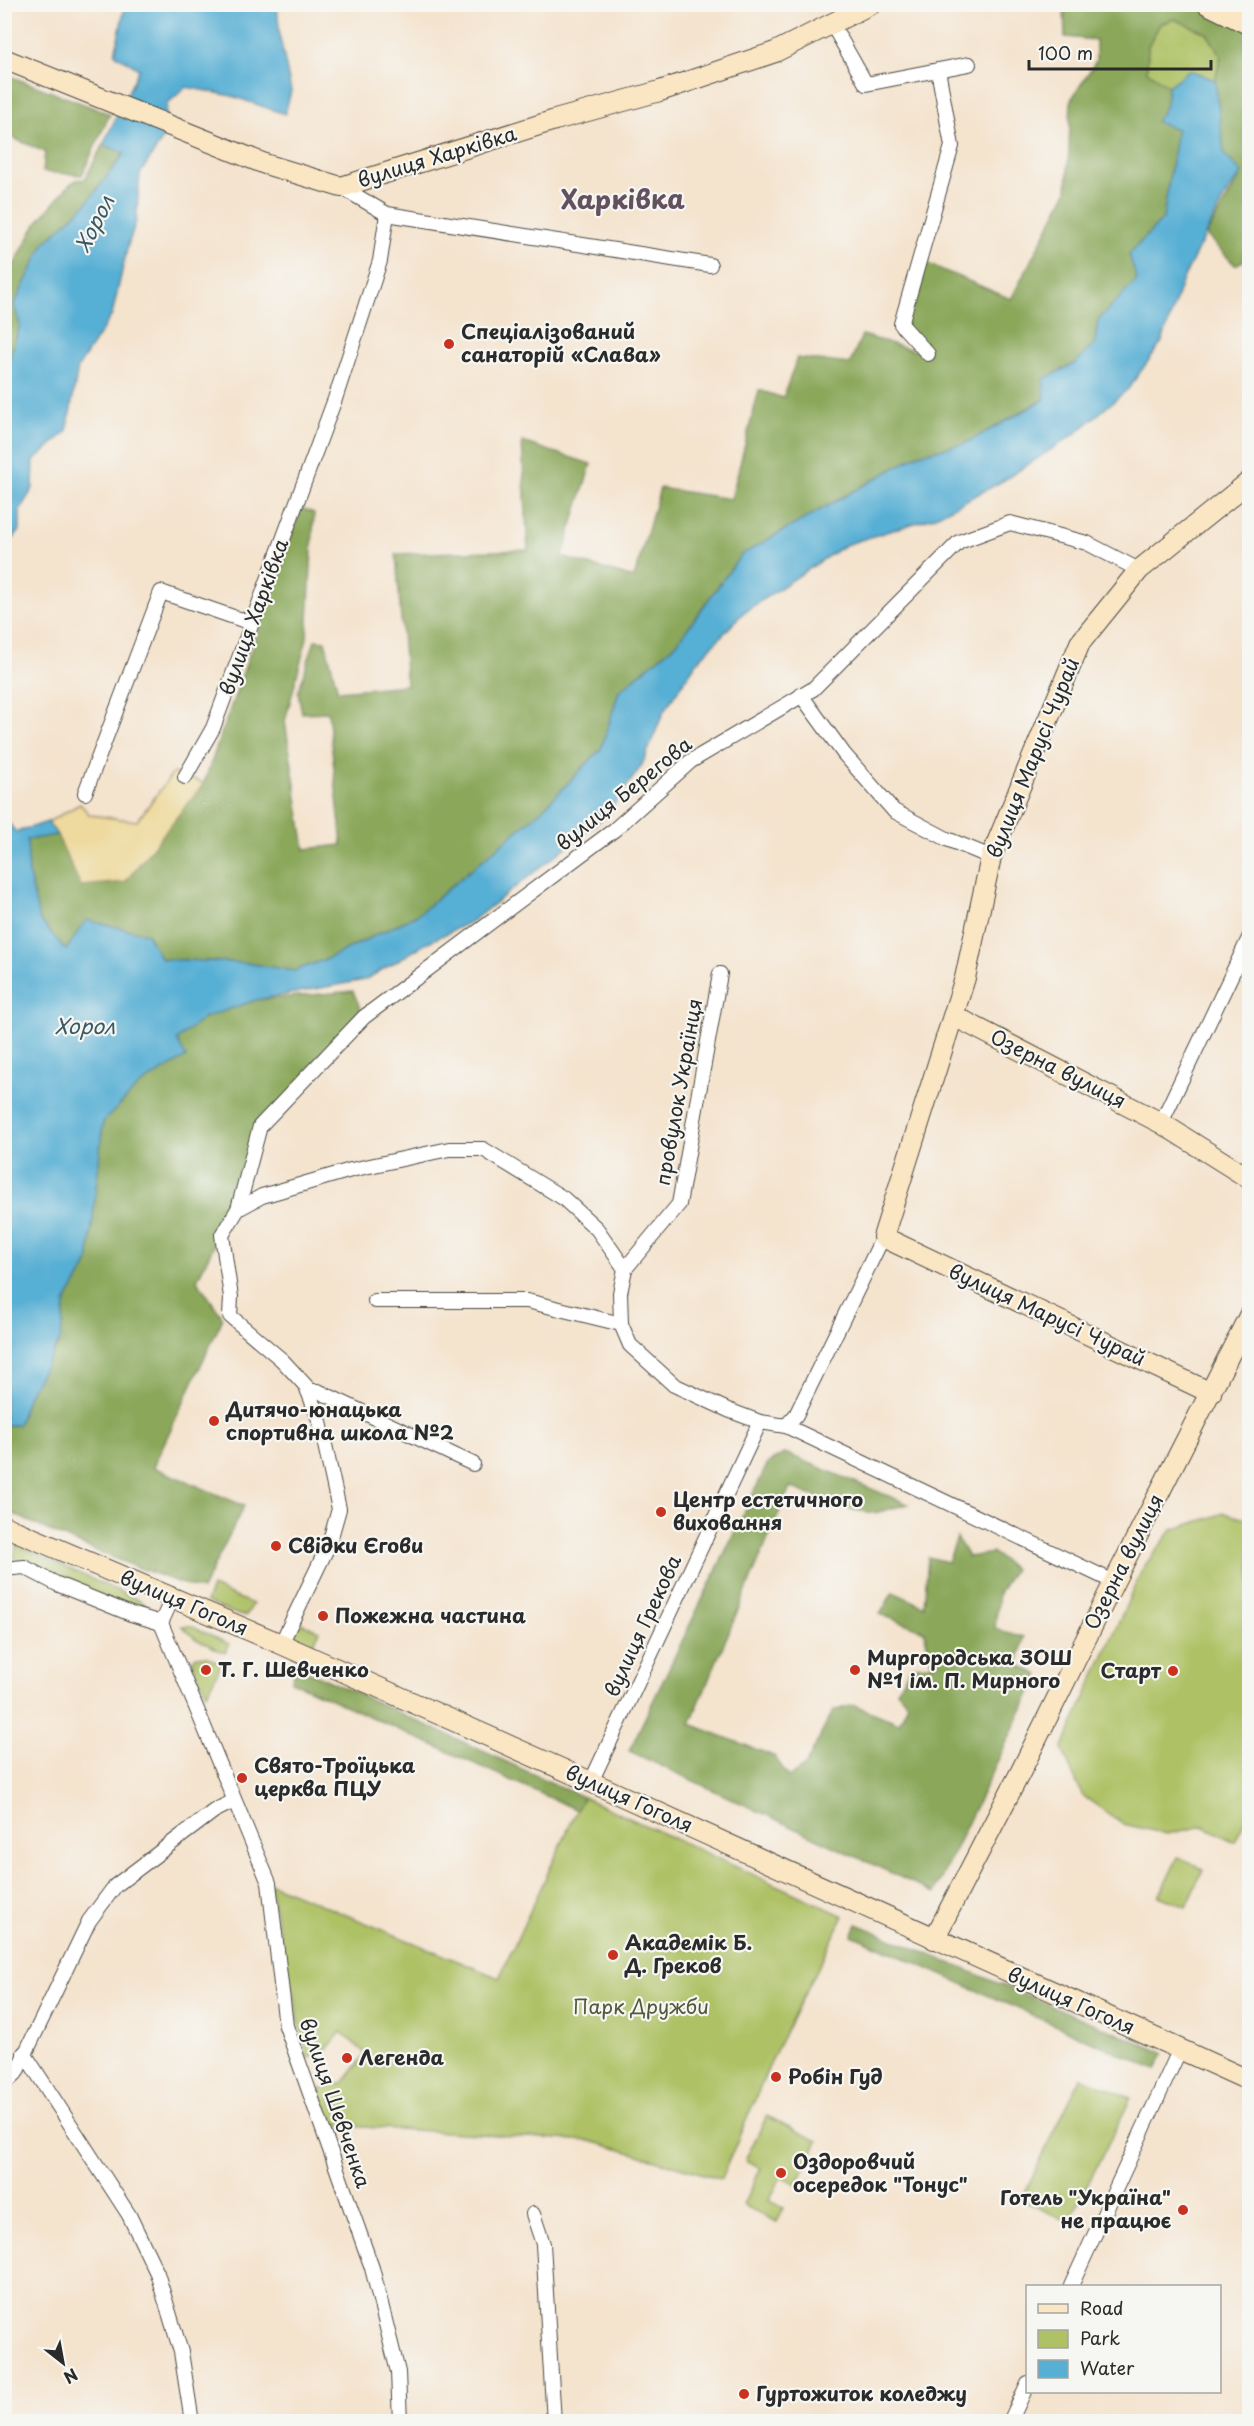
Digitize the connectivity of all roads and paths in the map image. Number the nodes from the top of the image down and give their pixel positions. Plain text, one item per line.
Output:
1 (871, 4) edge
2 (1208, 4) edge
3 (832, 24) junction
4 (1250, 25) edge
5 (4, 59) edge
6 (969, 64) dead end
7 (938, 70) junction
8 (341, 187) junction
9 (387, 214) junction
10 (710, 265) dead end
11 (928, 354) dead end
12 (1250, 481) edge
13 (1139, 570) junction
14 (251, 623) junction
15 (801, 695) junction
16 (185, 777) dead end
17 (85, 794) dead end
18 (991, 857) junction
19 (1250, 936) edge
20 (720, 974) dead end
21 (954, 1016) junction
22 (1161, 1122) junction
23 (1250, 1179) edge
24 (238, 1209) junction
25 (883, 1237) junction
26 (625, 1269) junction
27 (375, 1302) dead end
28 (1250, 1314) edge
29 (621, 1324) junction
30 (308, 1391) junction
31 (1211, 1393) junction
32 (760, 1422) junction
33 (786, 1426) junction
34 (474, 1464) dead end
35 (4, 1526) edge
36 (4, 1569) edge
37 (1114, 1582) junction
38 (172, 1599) junction
39 (161, 1623) junction
40 (281, 1644) junction
41 (591, 1782) junction
42 (234, 1801) junction
43 (934, 1939) junction
44 (1180, 2049) junction
45 (24, 2053) junction
46 (1250, 2081) edge
47 (4, 2084) edge
48 (533, 2214) dead end
49 (1071, 2285) edge
50 (1026, 2387) edge
51 (192, 2421) edge
52 (400, 2421) edge
53 (554, 2421) edge
54 (1010, 2421) edge

1 - 3 street, вулиця Харківка
2 - 4 street
3 - 7 street
3 - 8 street, вулиця Харківка
5 - 8 street, вулиця Харківка
6 - 7 street
7 - 11 street
8 - 9 street
9 - 10 street
9 - 14 street, вулиця Харківка
12 - 13 street, вулиця Марусі Чурай
13 - 15 street, вулиця Берегова
13 - 18 street, вулиця Марусі Чурай
14 - 16 street, вулиця Харківка
14 - 17 street
15 - 18 street
15 - 24 street, вулиця Берегова
18 - 21 street, вулиця Марусі Чурай
19 - 22 street
20 - 26 street, провулок Українця
21 - 22 street, Озерна вулиця
21 - 25 street, вулиця Марусі Чурай
22 - 23 street, Озерна вулиця
24 - 26 street
24 - 30 street
25 - 31 street, вулиця Марусі Чурай
25 - 33 street, вулиця Марусі Чурай
26 - 29 street
27 - 29 street
28 - 31 street, Озерна вулиця
29 - 32 street
30 - 34 street
30 - 40 street
31 - 37 street, Озерна вулиця
32 - 33 street
32 - 41 street, вулиця Грекова
33 - 37 street
35 - 38 street, вулиця Гоголя
36 - 39 street
37 - 43 street, Озерна вулиця
38 - 39 street
38 - 40 street, вулиця Гоголя
39 - 42 street, вулиця Шевченка
40 - 41 street, вулиця Гоголя
41 - 43 street, вулиця Гоголя
42 - 45 street
42 - 52 street, вулиця Шевченка
43 - 44 street, вулиця Гоголя
44 - 46 street, вулиця Гоголя
44 - 49 street
45 - 47 street
45 - 51 street
48 - 53 street
50 - 54 street

